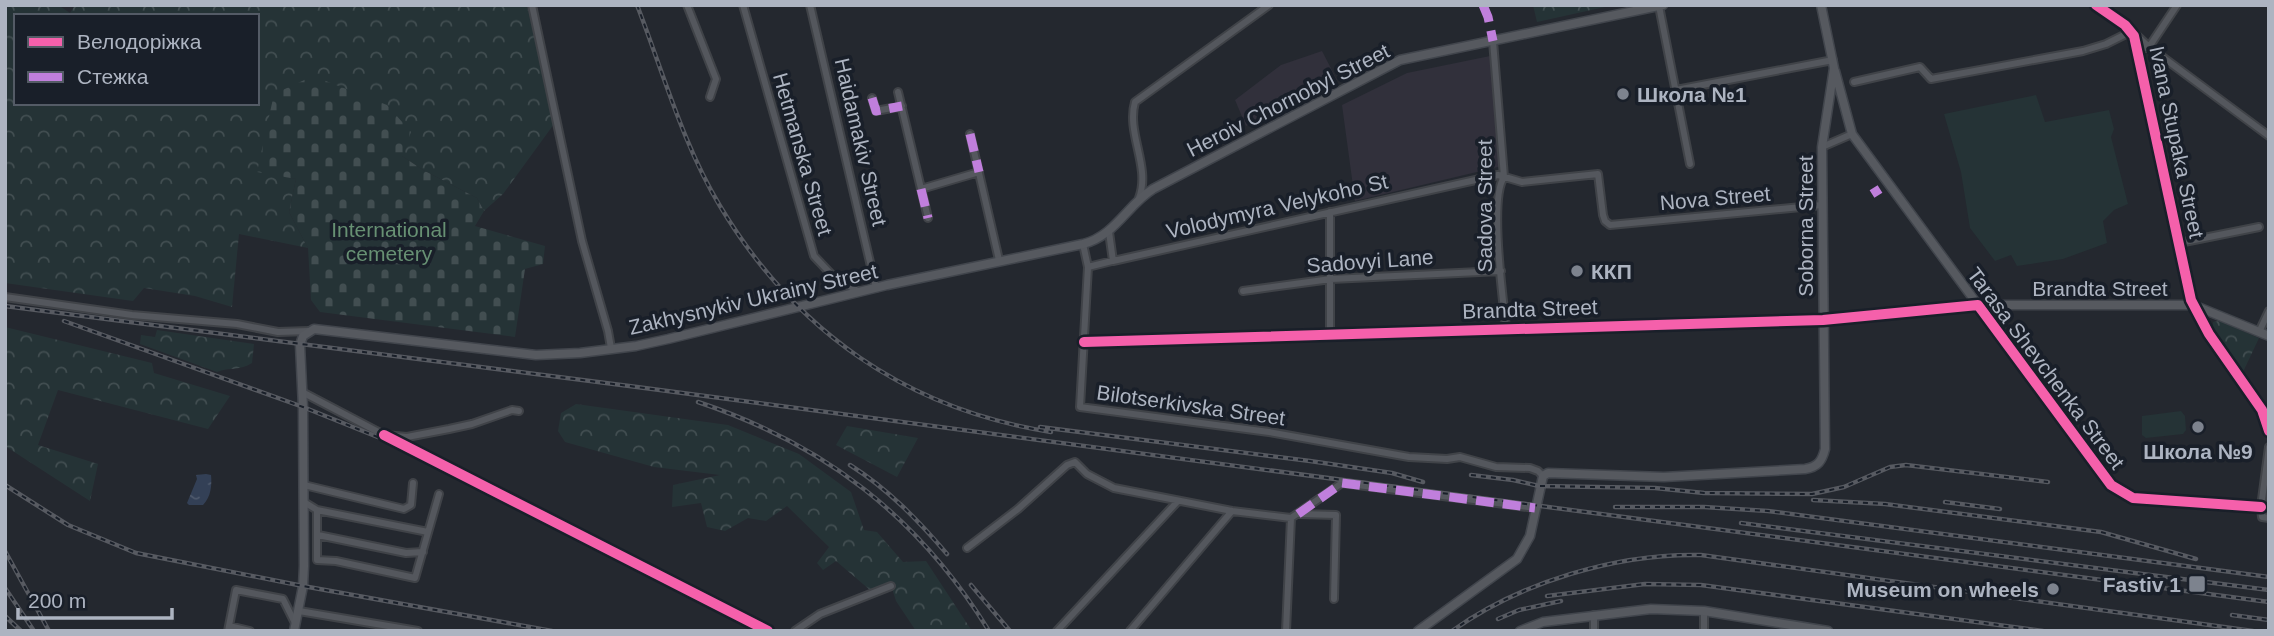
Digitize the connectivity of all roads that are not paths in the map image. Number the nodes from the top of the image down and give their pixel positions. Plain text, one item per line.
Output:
1 (532, 5) edge
2 (687, 5) edge
3 (743, 5) edge
4 (810, 5) edge
5 (1269, 5) edge
6 (1821, 5) edge
7 (2096, 5) edge
8 (2177, 5) edge
9 (1661, 6) edge
10 (2132, 31) junction
11 (1493, 41) junction
12 (2149, 47) junction
13 (2139, 50) junction
14 (1833, 64) junction
15 (1853, 82) dead end
16 (1676, 90) junction
17 (898, 92) dead end
18 (710, 97) dead end
19 (872, 98) dead end
20 (902, 106) junction
21 (970, 134) dead end
22 (1852, 134) junction
23 (2269, 136) edge
24 (1822, 148) junction
25 (1690, 164) dead end
26 (979, 172) junction
27 (1504, 174) junction
28 (921, 189) junction
29 (1139, 198) junction
30 (1822, 205) junction
31 (1330, 212) junction
32 (928, 218) dead end
33 (1610, 225) joint
34 (2259, 227) dead end
35 (1109, 232) junction
36 (2179, 243) junction
37 (1083, 244) junction
38 (999, 260) junction
39 (1113, 261) junction
40 (1087, 267) junction
41 (1500, 271) junction
42 (1331, 279) junction
43 (876, 288) junction
44 (1243, 291) dead end
45 (859, 292) junction
46 (5, 297) edge
47 (1978, 305) junction
48 (2193, 305) junction
49 (2269, 311) edge
50 (1823, 320) junction
51 (1506, 328) junction
52 (310, 331) junction
53 (2259, 332) junction
54 (1331, 335) junction
55 (2269, 336) edge
56 (1084, 342) junction
57 (611, 348) junction
58 (302, 392) junction
59 (519, 411) dead end
60 (2269, 431) edge
61 (384, 435) junction
62 (2269, 447) edge
63 (1543, 476) junction
64 (413, 483) dead end
65 (304, 485) junction
66 (439, 495) dead end
67 (304, 502) junction
68 (1177, 502) junction
69 (2261, 507) junction
70 (1535, 508) junction
71 (317, 510) junction
72 (1232, 511) junction
73 (1294, 516) junction
74 (2269, 518) edge
75 (428, 532) junction
76 (318, 535) junction
77 (967, 548) dead end
78 (423, 552) junction
79 (891, 586) dead end
80 (1334, 599) dead end
81 (299, 611) junction
82 (1704, 611) junction
83 (1594, 615) junction
84 (229, 628) edge
85 (295, 628) edge
86 (1830, 630) edge
87 (250, 631) edge
88 (418, 631) edge
89 (768, 631) edge
90 (795, 631) edge
91 (1057, 631) edge
92 (1130, 631) edge
93 (1286, 631) edge
94 (1418, 631) edge
95 (1520, 631) edge
96 (1594, 631) edge
97 (1704, 631) edge

1 - 57 street, Zakhysnykiv Ukrainy Street
2 - 18 street
3 - 45 street, Hetmanska Street
4 - 43 street, Haidamakiv Street
5 - 29 street
6 - 14 main road, Soborna Street
7 - 10 street, Ivana Stupaka Street
8 - 12 street
9 - 11 main road, Heroiv Chornobyl Street
9 - 16 street
10 - 12 street
10 - 13 street, Ivana Stupaka Street
10 - 15 street
11 - 27 street, Sadova Street
11 - 29 main road, Heroiv Chornobyl Street
12 - 13 street
12 - 23 street
13 - 36 street, Ivana Stupaka Street
14 - 16 street
14 - 22 main road
14 - 24 main road, Soborna Street
16 - 25 street
17 - 20 street
19 - 20 street
20 - 28 street
21 - 26 street
22 - 24 street
22 - 47 main road, Tarasa Shevchenka Street
24 - 30 main road, Soborna Street
26 - 28 street
26 - 38 street
27 - 31 street, Volodymyra Velykoho St
27 - 33 street, Volodymyra Velykoho St
27 - 41 street, Sadova Street
28 - 32 street
29 - 35 main road
30 - 33 street, Nova Street
30 - 50 main road, Soborna Street
31 - 39 street, Volodymyra Velykoho St
31 - 42 street
34 - 36 street
35 - 37 main road
35 - 39 street
36 - 48 street, Ivana Stupaka Street
37 - 38 main road, Zakhysnykiv Ukrainy Street
37 - 40 street, Bilotserkivska Street
38 - 43 main road, Zakhysnykiv Ukrainy Street
39 - 40 street, Volodymyra Velykoho St
40 - 56 street, Bilotserkivska Street
41 - 42 street, Sadovyi Lane
41 - 51 street, Sadova Street
42 - 44 street, Sadovyi Lane
42 - 54 street
43 - 45 main road, Zakhysnykiv Ukrainy Street
45 - 57 main road, Zakhysnykiv Ukrainy Street
46 - 52 street
47 - 48 main road, Brandta Street
47 - 50 street, Brandta Street
47 - 69 street, Tarasa Shevchenka Street
48 - 53 main road
48 - 60 street, Ivana Stupaka Street
49 - 53 street
50 - 51 street, Brandta Street
50 - 63 main road, Soborna Street
51 - 54 street, Brandta Street
52 - 57 main road
52 - 58 main road
53 - 55 main road
54 - 56 street, Brandta Street
56 - 63 street, Bilotserkivska Street
58 - 61 street
58 - 65 main road
59 - 61 street
61 - 89 street
62 - 69 street
63 - 70 main road
64 - 65 street
65 - 67 main road
66 - 75 street
67 - 71 street
67 - 81 main road
68 - 72 street
68 - 77 street
68 - 91 street
69 - 74 street
70 - 73 street
70 - 94 main road
71 - 75 street
71 - 76 street
72 - 73 street
72 - 92 street
73 - 80 street
73 - 93 street
75 - 78 street
76 - 78 street
76 - 78 street
79 - 90 street
81 - 85 main road
81 - 88 street
82 - 83 main road
82 - 86 main road
82 - 97 street
83 - 95 main road
83 - 96 street
84 - 85 street
84 - 87 street

